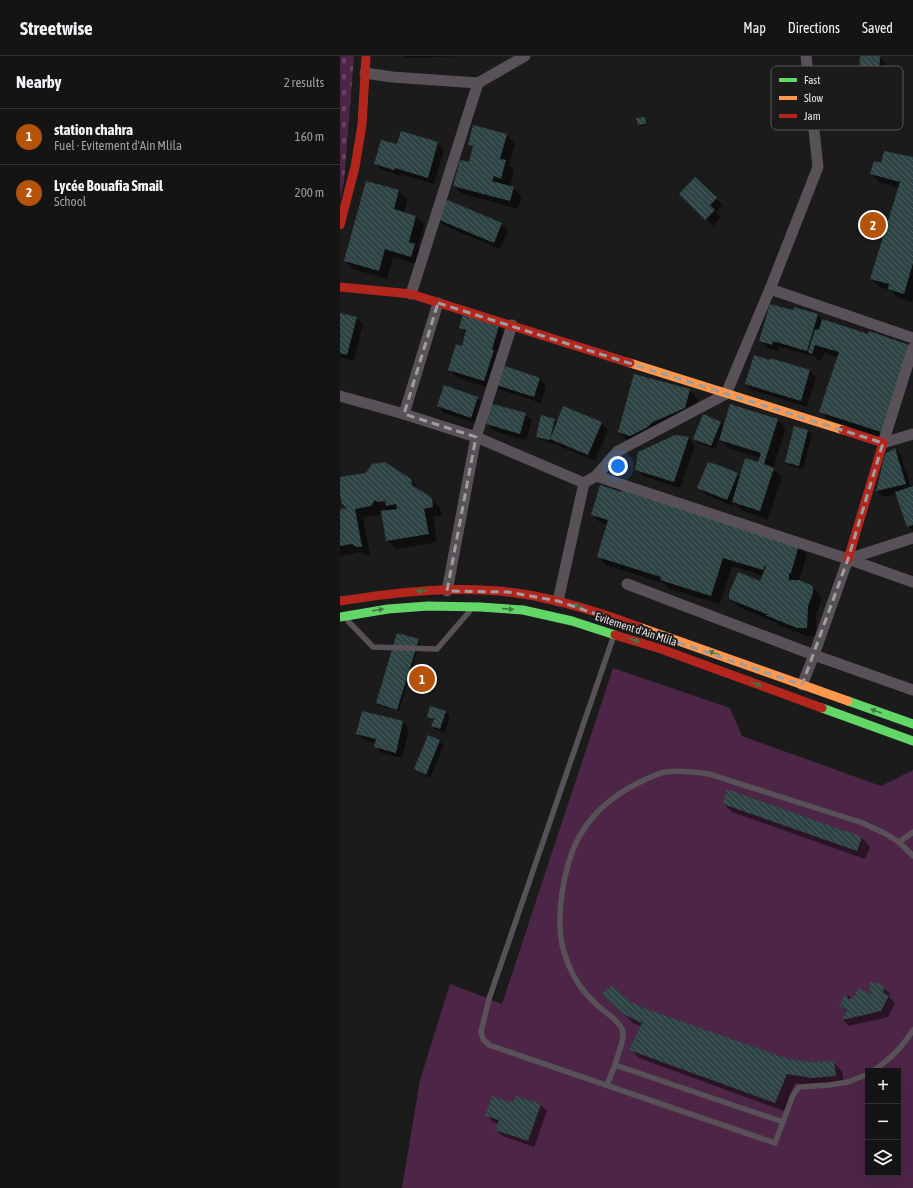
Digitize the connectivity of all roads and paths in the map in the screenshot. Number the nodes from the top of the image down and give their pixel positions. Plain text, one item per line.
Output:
1 (366, 56) edge
2 (525, 56) edge
3 (806, 56) edge
4 (807, 66) edge
5 (365, 73) junction
6 (478, 83) junction
7 (814, 130) edge
8 (340, 225) edge
9 (340, 287) edge
10 (770, 289) junction
11 (412, 294) junction
12 (438, 303) junction
13 (512, 325) junction
14 (913, 338) edge
15 (913, 348) edge
16 (726, 394) junction
17 (340, 396) edge
18 (404, 414) junction
19 (913, 434) edge
20 (476, 436) junction
21 (883, 444) junction
22 (596, 476) junction
23 (584, 483) junction
24 (913, 538) edge
25 (848, 559) junction
26 (913, 582) edge
27 (627, 584) dead end
28 (447, 591) junction
29 (340, 601) edge
30 (558, 601) junction
31 (473, 607) junction
32 (342, 617) edge
33 (614, 634) junction
34 (814, 655) junction
35 (802, 684) junction
36 (913, 690) edge
37 (913, 724) edge
38 (913, 741) edge
39 (913, 832) edge
40 (899, 842) junction
41 (913, 856) edge
42 (913, 1030) edge
43 (615, 1065) junction
44 (876, 1068) edge
45 (865, 1075) edge
46 (607, 1085) junction
47 (782, 1122) junction

1 - 5 main road
2 - 6 street
3 - 4 street
5 - 6 street
5 - 8 main road
6 - 11 street
7 - 10 street
9 - 11 main road
10 - 14 street
10 - 16 street
11 - 12 main road
12 - 13 main road
12 - 18 street
13 - 16 main road
13 - 20 street
15 - 21 street
16 - 21 main road
16 - 22 street
17 - 18 street
18 - 20 street
19 - 21 street
20 - 23 street
20 - 28 street
21 - 25 main road
22 - 23 street
22 - 25 street
23 - 30 street
24 - 25 street
25 - 26 street
25 - 34 street
27 - 34 street
28 -> 29 main road, Evitement d'Ain Mlila
28 - 30 main road, Evitement d'Ain Mlila
35 -> 30 main road, Evitement d'Ain Mlila
32 -> 31 main road, Evitement d'Ain Mlila
31 - 32 lane
31 -> 33 main road, Evitement d'Ain Mlila
33 -> 38 main road, Evitement d'Ain Mlila
33 - 46 lane
34 - 35 street
34 - 36 street
37 -> 35 main road, Evitement d'Ain Mlila
39 - 40 lane
40 - 41 lane
40 - 43 lane
42 - 44 lane
43 - 46 lane
43 - 47 lane
45 - 47 lane
46 - 47 lane

